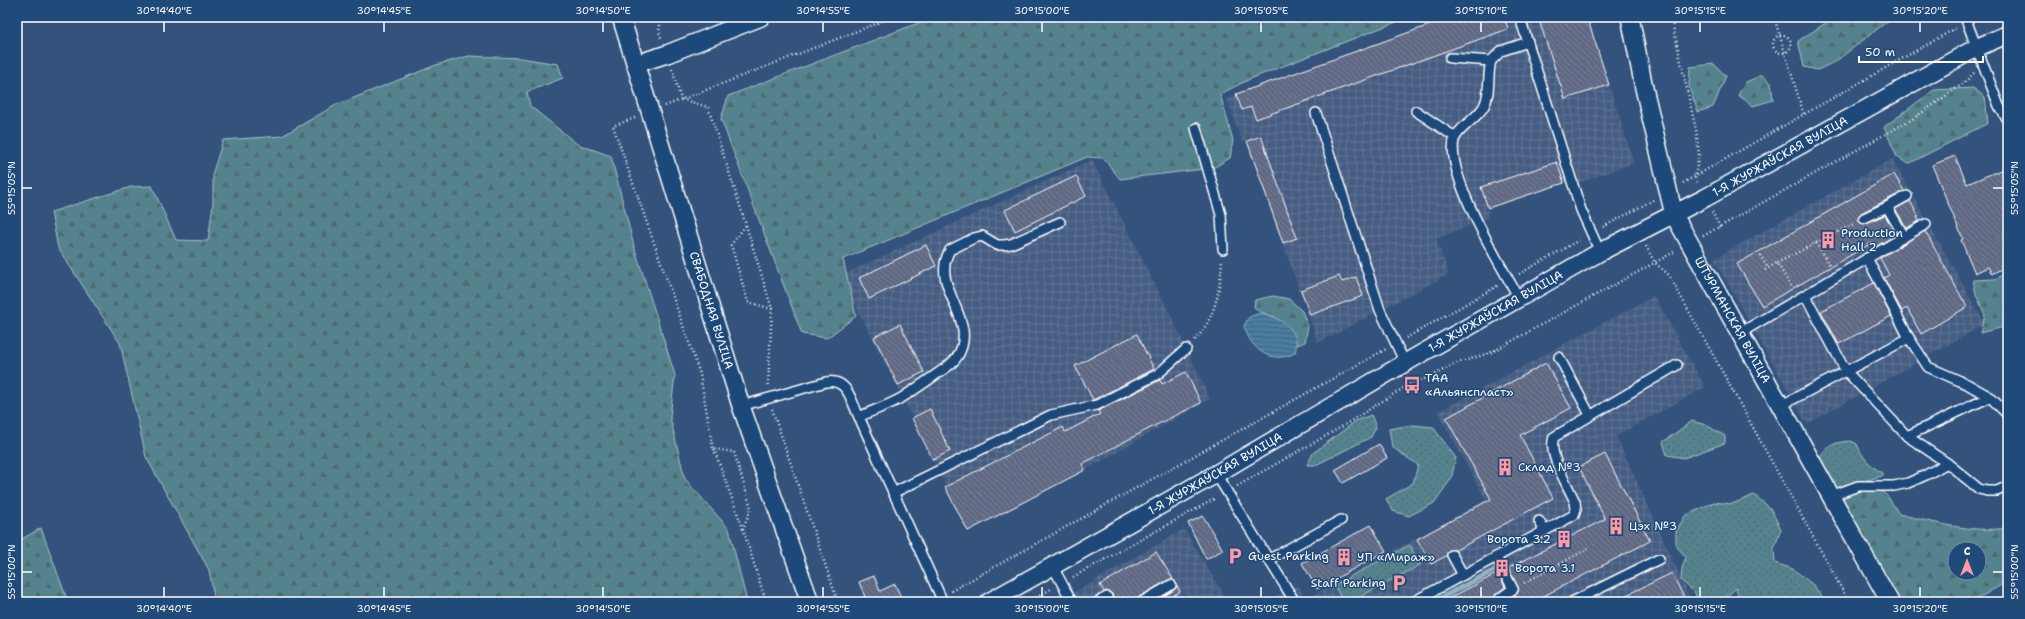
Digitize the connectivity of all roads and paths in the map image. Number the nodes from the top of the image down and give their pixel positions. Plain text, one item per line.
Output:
1 (621, 17) edge
2 (661, 17) edge
3 (761, 17) edge
4 (893, 17) edge
5 (1630, 17) edge
6 (1670, 17) edge
7 (1774, 17) edge
8 (1966, 20) edge
9 (1522, 24) dead end
10 (2008, 34) edge
11 (1779, 35) junction
12 (1528, 42) junction
13 (1976, 48) junction
14 (1784, 52) junction
15 (667, 54) junction
16 (1450, 58) dead end
17 (1491, 61) junction
18 (636, 64) junction
19 (1982, 64) junction
20 (681, 99) junction
21 (1416, 111) dead end
22 (651, 112) junction
23 (1316, 113) dead end
24 (1804, 115) junction
25 (2008, 121) edge
26 (1196, 128) dead end
27 (1455, 137) junction
28 (1694, 177) junction
29 (1668, 192) junction
30 (1907, 196) dead end
31 (1705, 198) junction
32 (1887, 207) junction
33 (1628, 214) junction
34 (1674, 215) junction
35 (1864, 218) joint
36 (1060, 222) dead end
37 (1926, 224) dead end
38 (746, 225) junction
39 (1720, 227) junction
40 (1638, 232) junction
41 (1592, 233) junction
42 (1904, 236) junction
43 (1816, 242) junction
44 (1690, 244) junction
45 (1223, 249) joint
46 (1600, 252) junction
47 (1760, 255) dead end
48 (1867, 258) junction
49 (1655, 263) junction
50 (1777, 263) junction
51 (1830, 266) dead end
52 (1509, 280) junction
53 (1802, 297) junction
54 (1519, 298) junction
55 (772, 309) junction
56 (1740, 333) junction
57 (1909, 338) junction
58 (1396, 343) junction
59 (1186, 349) joint
60 (1559, 357) dead end
61 (1405, 363) junction
62 (1677, 365) dead end
63 (1846, 371) junction
64 (1990, 397) junction
65 (768, 398) junction
66 (742, 406) junction
67 (1780, 406) junction
68 (1590, 415) junction
69 (2008, 415) edge
70 (859, 417) junction
71 (1907, 436) junction
72 (713, 449) junction
73 (1947, 463) junction
74 (1216, 474) junction
75 (2008, 486) edge
76 (1227, 492) junction
77 (893, 493) junction
78 (1831, 496) junction
79 (1341, 520) dead end
80 (1539, 521) dead end
81 (743, 529) junction
82 (1545, 531) junction
83 (1591, 547) dead end
84 (1452, 555) dead end
85 (1496, 557) junction
86 (1659, 559) dead end
87 (1268, 560) junction
88 (1053, 567) junction
89 (1463, 575) junction
90 (1062, 584) junction
91 (1172, 585) dead end
92 (1513, 589) junction
93 (2008, 595) edge
94 (1107, 597) dead end
95 (1500, 598) dead end
96 (942, 599) edge
97 (766, 602) edge
98 (810, 602) edge
99 (838, 602) edge
100 (989, 602) edge
101 (1029, 602) edge
102 (1072, 602) edge
103 (1098, 602) edge
104 (1142, 602) edge
105 (1295, 602) edge
106 (1413, 602) edge
107 (1572, 602) edge
108 (1849, 602) edge
109 (1890, 602) edge
110 (1995, 602) edge

1 - 18 street, СВАБОДНАЯ ВУЛІЦА
2 - 15 path
3 - 15 street
4 - 20 path
5 - 29 street, ШТУРМАНСКАЯ ВУЛІЦА
6 - 28 path
7 - 11 path
8 - 13 lane
8 - 24 path
9 - 12 lane
10 - 13 street, 1-Я ЖУРЖАЎСКАЯ ВУЛІЦА
11 - 14 path
11 - 14 path
11 - 14 path
12 - 17 lane
12 - 41 lane
13 - 19 lane
13 - 31 street, 1-Я ЖУРЖАЎСКАЯ ВУЛІЦА
14 - 24 path
15 - 18 street
15 - 20 path
16 - 17 lane
17 - 27 lane
18 - 22 street, СВАБОДНАЯ ВУЛІЦА
19 - 25 lane
19 - 39 path
20 - 22 path
20 - 38 path
21 - 27 lane
22 - 66 street, СВАБОДНАЯ ВУЛІЦА
22 - 72 path
23 - 58 lane
24 - 28 path
26 - 45 lane
27 - 52 lane
28 - 29 path
28 - 31 path
29 - 33 path
29 - 34 street, ШТУРМАНСКАЯ ВУЛІЦА
30 - 32 lane
31 - 34 street, 1-Я ЖУРЖАЎСКАЯ ВУЛІЦА
31 - 39 path
32 - 35 lane
32 - 42 lane
33 - 40 path
33 - 41 path
34 - 40 street, 1-Я ЖУРЖАЎСКАЯ ВУЛІЦА
34 - 44 street, ШТУРМАНСКАЯ ВУЛІЦА
35 - 43 path
36 - 70 lane
37 - 42 lane
38 - 55 path
38 - 55 path
39 - 44 path
40 - 46 street, 1-Я ЖУРЖАЎСКАЯ ВУЛІЦА
40 - 49 path
41 - 46 lane
41 - 52 path
42 - 48 lane
43 - 50 path
43 - 51 path
44 - 49 path
44 - 56 street, ШТУРМАНСКАЯ ВУЛІЦА
45 - 59 path
46 - 54 street, 1-Я ЖУРЖАЎСКАЯ ВУЛІЦА
47 - 50 path
48 - 53 lane
48 - 57 lane
49 - 76 path
49 - 108 path
50 - 53 path
52 - 54 lane
52 - 58 path
53 - 56 lane
53 - 63 lane
54 - 61 street, 1-Я ЖУРЖАЎСКАЯ ВУЛІЦА
55 - 65 path
56 - 67 street, ШТУРМАНСКАЯ ВУЛІЦА
57 - 63 lane
57 - 64 lane
58 - 61 lane
58 - 96 path
59 - 77 lane
60 - 68 lane
61 - 74 street, 1-Я ЖУРЖАЎСКАЯ ВУЛІЦА
62 - 68 lane
63 - 67 lane
63 - 71 lane
64 - 69 lane
64 - 71 lane
65 - 66 lane
65 - 70 lane
65 - 99 path
66 - 98 street, СВАБОДНАЯ ВУЛІЦА
67 - 78 street, ШТУРМАНСКАЯ ВУЛІЦА
68 - 82 lane
70 - 77 lane
71 - 73 lane
72 - 81 path
72 - 81 path
73 - 75 lane
73 - 78 lane
74 - 76 lane
74 - 88 street, 1-Я ЖУРЖАЎСКАЯ ВУЛІЦА
76 - 87 lane
76 - 90 path
77 - 96 lane
78 - 109 street, ШТУРМАНСКАЯ ВУЛІЦА
79 - 87 lane
80 - 82 lane
81 - 97 path
82 - 85 lane
83 - 92 path
84 - 89 lane
85 - 89 lane
85 - 92 lane
86 - 107 lane
87 - 105 lane
88 - 90 lane
88 - 100 street, 1-Я ЖУРЖАЎСКАЯ ВУЛІЦА
89 - 106 lane
90 - 101 path
90 - 102 lane
91 - 104 lane
92 - 95 lane
93 - 110 path
94 - 103 lane

